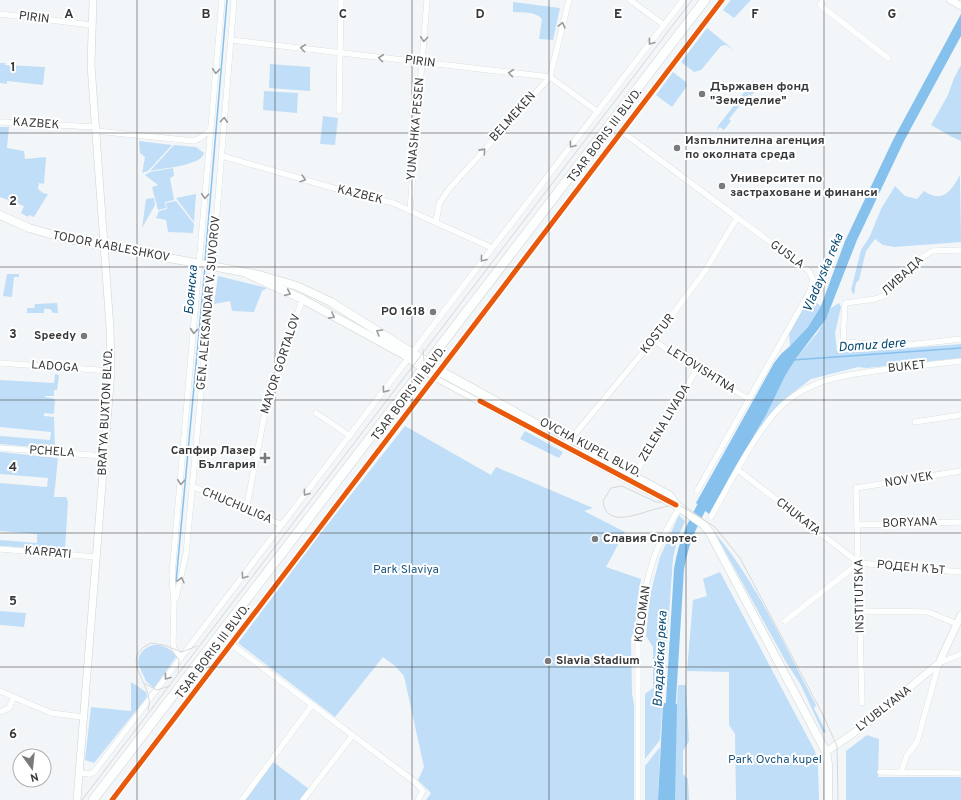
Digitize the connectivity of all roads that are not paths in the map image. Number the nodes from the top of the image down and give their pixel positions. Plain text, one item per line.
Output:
1 (93, 0) edge
2 (222, 0) edge
3 (234, 0) edge
4 (341, 0) edge
5 (427, 0) edge
6 (569, 0) edge
7 (630, 0) edge
8 (683, 0) edge
9 (722, 0) edge
10 (824, 0) edge
11 (950, 0) edge
12 (706, 1) edge
13 (961, 6) edge
14 (0, 14) edge
15 (92, 25) junction
16 (664, 25) junction
17 (231, 40) junction
18 (340, 53) junction
19 (888, 58) dead end
20 (422, 62) junction
21 (550, 77) junction
22 (339, 111) dead end
23 (598, 112) junction
24 (0, 122) edge
25 (96, 129) junction
26 (211, 129) junction
27 (621, 131) junction
28 (222, 156) junction
29 (410, 210) junction
30 (0, 215) edge
31 (736, 218) junction
32 (436, 223) junction
33 (104, 246) junction
34 (492, 248) junction
35 (961, 250) edge
36 (205, 265) junction
37 (248, 274) junction
38 (306, 290) junction
39 (302, 299) junction
40 (845, 304) joint
41 (961, 339) edge
42 (654, 340) junction
43 (410, 356) junction
44 (961, 361) edge
45 (0, 363) edge
46 (424, 366) junction
47 (697, 369) junction
48 (111, 371) junction
49 (437, 373) junction
50 (749, 399) junction
51 (316, 413) dead end
52 (961, 415) edge
53 (915, 422) dead end
54 (350, 436) junction
55 (567, 444) junction
56 (0, 448) edge
57 (104, 456) junction
58 (738, 470) junction
59 (961, 471) edge
60 (632, 479) junction
61 (192, 486) junction
62 (856, 488) joint
63 (697, 491) dead end
64 (679, 508) junction
65 (246, 510) junction
66 (711, 517) dead end
67 (961, 522) edge
68 (282, 525) junction
69 (858, 525) junction
70 (0, 549) edge
71 (96, 557) junction
72 (859, 563) junction
73 (961, 572) edge
74 (174, 604) junction
75 (859, 611) junction
76 (961, 614) edge
77 (785, 621) dead end
78 (957, 624) junction
79 (231, 644) junction
80 (961, 654) edge
81 (181, 658) junction
82 (939, 663) junction
83 (0, 691) edge
84 (14, 697) junction
85 (862, 703) dead end
86 (312, 705) junction
87 (0, 712) edge
88 (83, 717) junction
89 (352, 736) junction
90 (826, 752) junction
91 (880, 772) dead end
92 (901, 772) junction
93 (79, 773) junction
94 (961, 773) edge
95 (77, 797) edge
96 (72, 800) edge
97 (93, 800) edge
98 (112, 800) edge
99 (242, 800) edge
100 (303, 800) edge
101 (418, 800) edge
102 (638, 800) edge
103 (828, 800) edge

1 - 15 street, BRATYA BUXTON BLVD.
2 -> 26 street, GEN. ALEKSANDAR V. SUVOROV
3 - 17 street, GEN. ALEKSANDAR V. SUVOROV
4 - 18 street
5 -> 20 street, YUNASHKA PESEN
21 -> 6 street, BELMEKEN
7 - 16 street
8 - 16 street, TSAR BORIS III BLVD.
9 - 27 street, TSAR BORIS III BLVD.
10 - 19 street
11 - 13 street
12 - 46 main road, TSAR BORIS III BLVD.
14 - 15 street, PIRIN
15 - 25 street, BRATYA BUXTON BLVD.
16 -> 23 street, TSAR BORIS III BLVD.
18 -> 17 street, PIRIN
28 -> 17 street, GEN. ALEKSANDAR V. SUVOROV
20 -> 18 street, PIRIN
18 - 22 street
21 -> 20 street, PIRIN
20 - 29 street, YUNASHKA PESEN
21 - 23 street, PIRIN
32 -> 21 street, BELMEKEN
23 -> 34 street, TSAR BORIS III BLVD.
24 - 25 street, KAZBEK
25 - 26 street, KAZBEK
25 - 33 street, BRATYA BUXTON BLVD.
26 -> 36 street, GEN. ALEKSANDAR V. SUVOROV
27 - 31 street, GUSLA
27 - 49 street, TSAR BORIS III BLVD.
28 -> 29 street, KAZBEK
28 - 36 street, GEN. ALEKSANDAR V. SUVOROV
29 - 32 street, KAZBEK
30 - 33 main road, TODOR KABLESHKOV
31 - 42 street, KOSTUR
31 - 50 street, GUSLA
32 - 34 street, KAZBEK
33 - 36 main road, TODOR KABLESHKOV
33 - 48 street, BRATYA BUXTON BLVD.
34 -> 43 street, TSAR BORIS III BLVD.
35 - 40 street, ЛИВАДА
36 - 37 main road, TODOR KABLESHKOV
36 - 61 street, GEN. ALEKSANDAR V. SUVOROV
36 -> 74 street, GEN. ALEKSANDAR V. SUVOROV
37 - 38 main road, TODOR KABLESHKOV
37 -> 39 main road, TODOR KABLESHKOV
38 - 39 street, MAYOR GORTALOV
43 -> 38 main road, TODOR KABLESHKOV
39 -> 43 main road, TODOR KABLESHKOV
39 - 65 street, MAYOR GORTALOV
40 - 41 street, BUKET
42 - 47 street, LETOVISHTNA
42 - 55 street, KOSTUR
43 - 46 main road, TODOR KABLESHKOV
43 -> 54 street, TSAR BORIS III BLVD.
44 - 58 street, BUKET
45 - 48 street, LADOGA
46 - 49 main road, OVCHA KUPEL BLVD.
46 - 97 main road, TSAR BORIS III BLVD.
47 - 50 street, LETOVISHTNA
47 - 60 street, ZELENA LIVADA
48 - 57 street, BRATYA BUXTON BLVD.
49 - 55 main road, OVCHA KUPEL BLVD.
49 - 79 street, TSAR BORIS III BLVD.
50 - 63 street, GUSLA
51 - 54 street
52 - 53 street
54 -> 68 street, TSAR BORIS III BLVD.
55 - 60 main road, OVCHA KUPEL BLVD.
56 - 57 street, PCHELA
57 - 71 street, BRATYA BUXTON BLVD.
58 - 66 street, BUKET
58 - 72 street, CHUKATA
59 - 62 street, NOV VEK
60 - 64 main road, OVCHA KUPEL BLVD.
61 - 65 street, CHUCHULIGA
74 -> 61 street, GEN. ALEKSANDAR V. SUVOROV
62 - 69 street, INSTITUTSKA
64 - 90 main road, OVCHA KUPEL BLVD.
64 - 102 street, KOLOMAN
65 - 68 street, CHUCHULIGA
67 - 69 street, BORYANA
68 -> 81 street, TSAR BORIS III BLVD.
69 - 72 street, INSTITUTSKA
70 - 71 street, KARPATI
71 - 88 street, BRATYA BUXTON BLVD.
72 - 73 street, РОДЕН КЪТ
72 - 75 street, INSTITUTSKA
72 - 77 street, РОДЕН КЪТ
74 - 81 street, GEN. ALEKSANDAR V. SUVOROV
75 - 78 street
75 - 85 street, INSTITUTSKA
76 - 78 street, LYUBLYANA
78 - 82 street, LYUBLYANA
79 - 86 street
79 - 98 street, TSAR BORIS III BLVD.
80 - 82 street
81 -> 93 street, TSAR BORIS III BLVD.
82 - 90 street, LYUBLYANA
82 - 92 street, LYUBLYANA
83 - 84 street
84 - 87 street
84 - 88 street
86 - 89 street
86 - 99 street
88 - 93 street, BRATYA BUXTON BLVD.
89 - 100 street
89 - 101 street
90 - 103 main road, OVCHA KUPEL BLVD.
91 - 92 street
92 - 94 street
93 - 95 street, BRATYA BUXTON BLVD.
95 - 96 street

